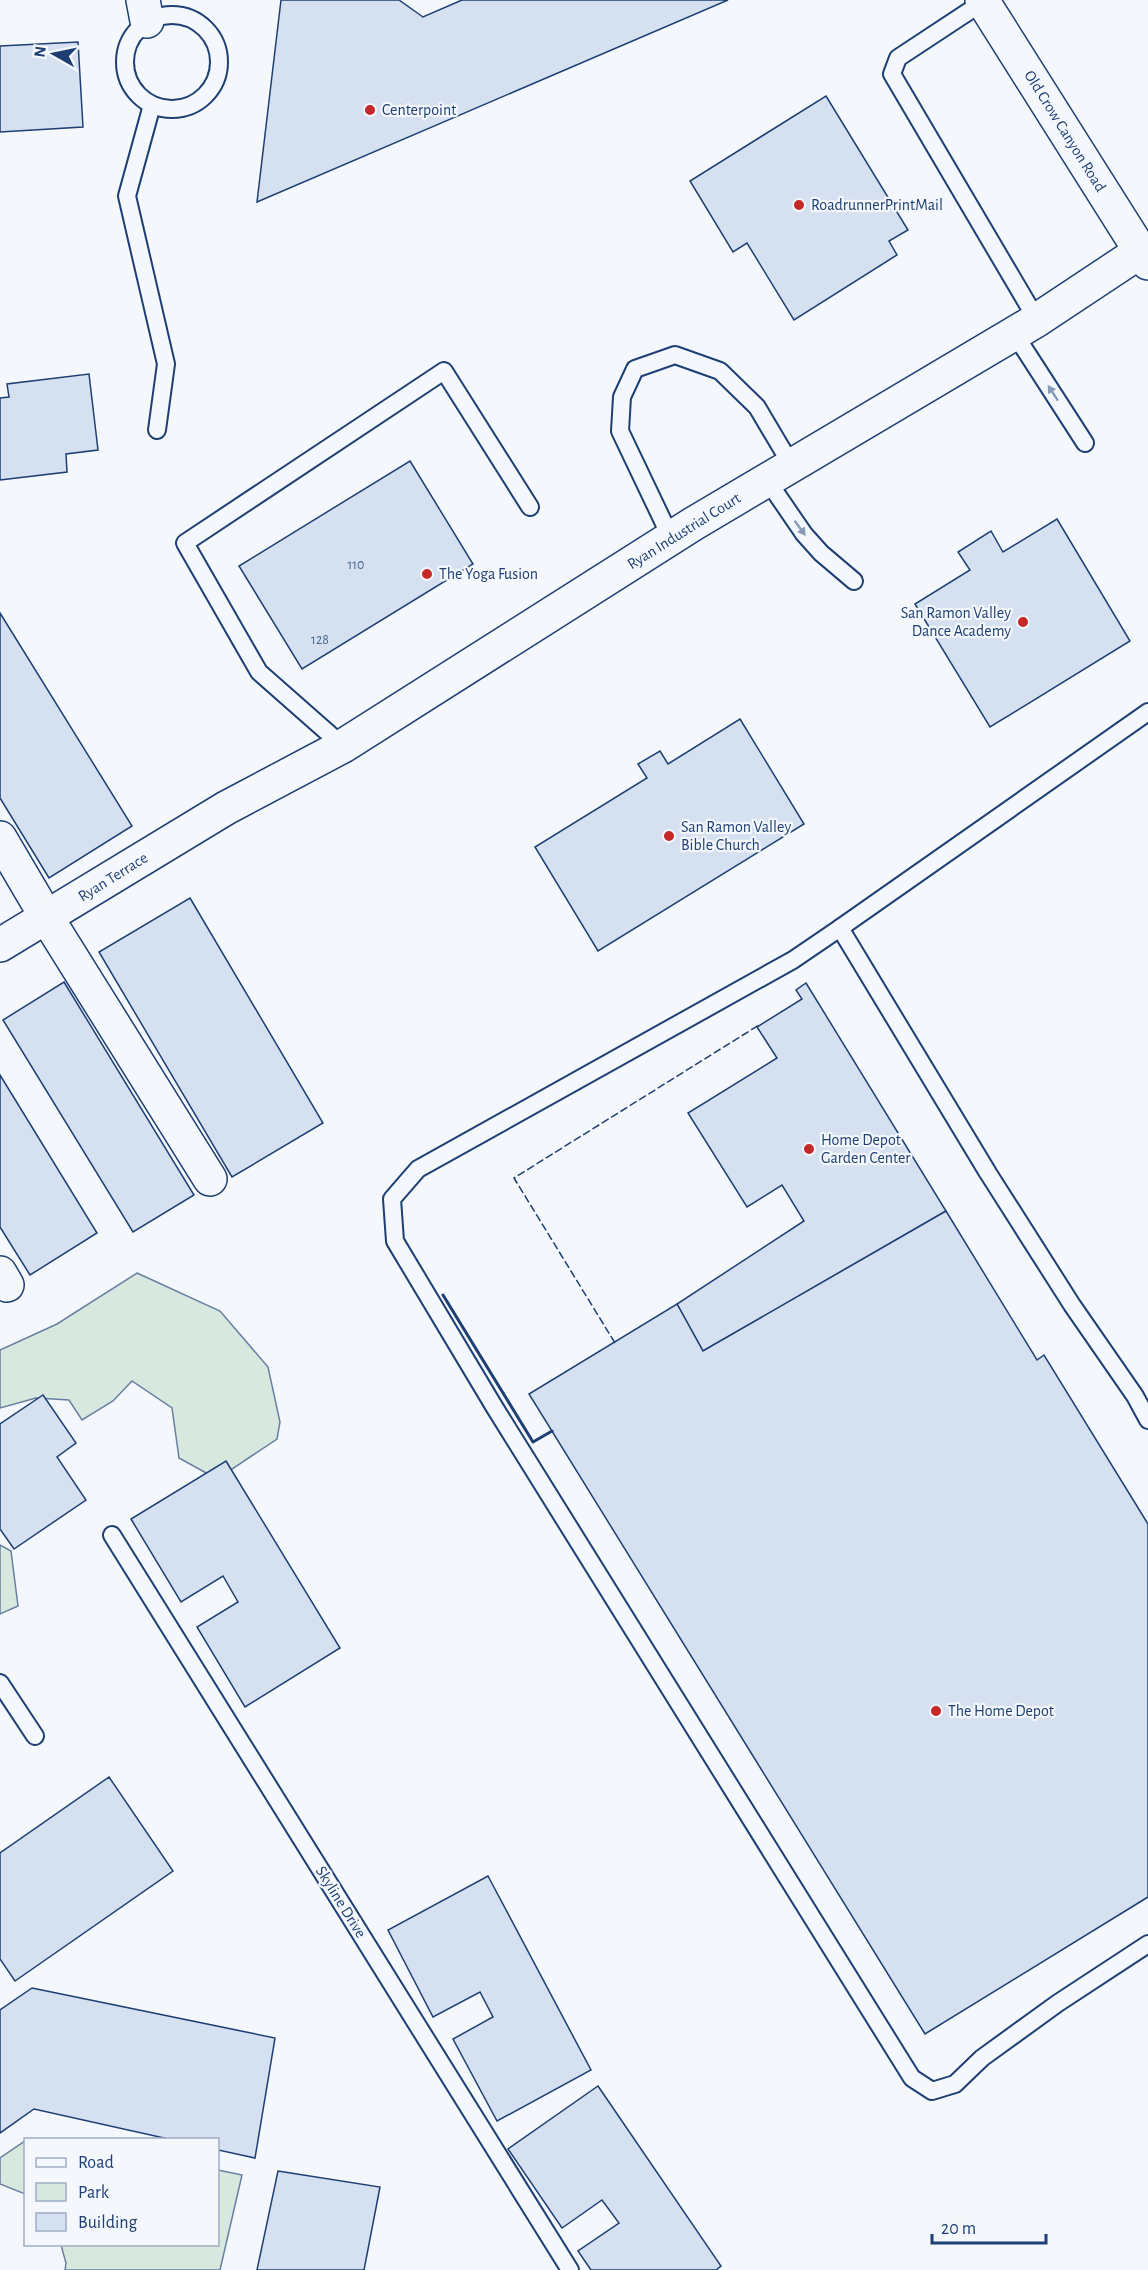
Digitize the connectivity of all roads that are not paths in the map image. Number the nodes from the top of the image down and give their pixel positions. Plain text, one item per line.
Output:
1 (982, 1) edge
2 (145, 11) edge
3 (152, 105) junction
4 (1144, 257) edge
5 (1026, 326) junction
6 (157, 430) dead end
7 (1085, 443) dead end
8 (779, 473) junction
9 (530, 507) dead end
10 (671, 538) junction
11 (854, 581) dead end
12 (1148, 712) edge
13 (343, 746) junction
14 (226, 808) joint
15 (0, 838) edge
16 (47, 918) junction
17 (840, 928) junction
18 (0, 945) edge
19 (210, 1179) dead end
20 (1148, 1420) edge
21 (112, 1535) dead end
22 (0, 1683) edge
23 (35, 1736) dead end
24 (1148, 1944) edge
25 (570, 2270) edge

1 - 4 street, Old Crow Canyon Road
1 - 5 lane
2 - 3 lane
2 - 3 lane
3 - 6 lane
4 - 5 street, Ryan Industrial Court
7 -> 5 lane
5 - 8 street, Ryan Industrial Court
8 - 10 street, Ryan Industrial Court
8 - 10 lane
8 -> 11 lane
9 - 13 lane
10 - 13 street, Ryan Industrial Court
12 - 17 lane
13 - 14 street, Ryan Industrial Court
14 - 16 street, Ryan Terrace
15 - 16 street
16 - 18 street, Ryan Terrace
16 - 19 street
17 - 20 lane
17 - 24 lane
21 - 25 lane, Skyline Drive
22 - 23 lane

